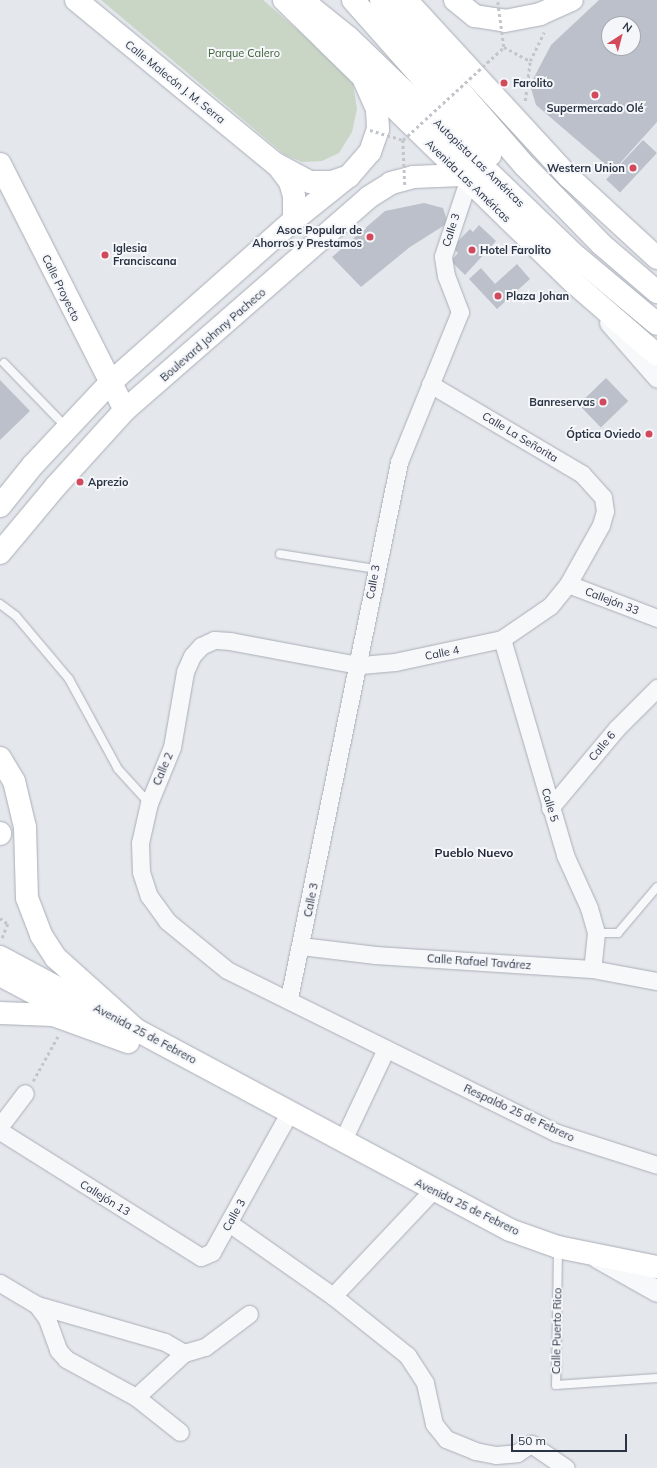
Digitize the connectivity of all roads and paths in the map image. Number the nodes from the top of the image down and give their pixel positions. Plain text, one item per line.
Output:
1 (284, 0) edge
2 (302, 0) edge
3 (353, 0) edge
4 (381, 0) edge
5 (406, 0) edge
6 (455, 0) edge
7 (572, 0) edge
8 (498, 2) dead end
9 (80, 3) edge
10 (504, 47) junction
11 (364, 80) junction
12 (522, 124) junction
13 (370, 130) dead end
14 (403, 140) junction
15 (0, 164) edge
16 (276, 164) junction
17 (349, 176) junction
18 (465, 178) junction
19 (406, 185) dead end
20 (294, 220) junction
21 (657, 258) edge
22 (573, 282) junction
23 (657, 292) edge
24 (657, 317) edge
25 (657, 324) edge
26 (657, 355) edge
27 (4, 363) dead end
28 (657, 379) edge
29 (109, 384) junction
30 (430, 384) junction
31 (125, 410) junction
32 (67, 429) junction
33 (604, 497) joint
34 (0, 506) edge
35 (0, 553) edge
36 (280, 554) dead end
37 (376, 569) junction
38 (568, 584) junction
39 (0, 604) edge
40 (657, 618) edge
41 (502, 639) junction
42 (201, 646) joint
43 (358, 665) junction
44 (657, 688) edge
45 (0, 758) edge
46 (149, 803) junction
47 (550, 808) junction
48 (657, 887) edge
49 (148, 896) joint
50 (0, 918) edge
51 (596, 933) junction
52 (0, 945) edge
53 (301, 946) junction
54 (0, 957) edge
55 (592, 969) junction
56 (0, 976) edge
57 (657, 981) edge
58 (289, 998) junction
59 (0, 1013) edge
60 (66, 1020) junction
61 (132, 1036) junction
62 (386, 1049) junction
63 (25, 1093) joint
64 (289, 1113) junction
65 (0, 1126) edge
66 (0, 1132) edge
67 (342, 1142) junction
68 (657, 1165) edge
69 (432, 1190) junction
70 (229, 1223) junction
71 (558, 1247) junction
72 (212, 1252) joint
73 (596, 1256) junction
74 (657, 1267) edge
75 (0, 1282) edge
76 (657, 1291) edge
77 (333, 1296) junction
78 (37, 1306) junction
79 (249, 1314) dead end
80 (184, 1353) junction
81 (657, 1378) edge
82 (136, 1397) junction
83 (180, 1432) dead end
84 (566, 1468) edge

1 - 11 main road, Avenida Las Américas
2 - 25 main road, Autopista Las Américas
3 - 24 main road, Autopista Las Américas
4 - 23 main road
5 - 12 main road
6 - 7 main road
8 - 10 path, bridge
9 - 16 main road, Calle Malecón J. M. Serra
10 - 12 path, bridge
10 - 14 path, bridge
11 - 17 main road
11 - 18 main road, Avenida Las Américas
12 - 21 main road
13 - 14 path, bridge
14 - 19 path, bridge
15 - 29 main road, Calle Proyecto
16 - 17 main road, Calle Malecón J. M. Serra
16 - 20 main road, Calle Malecón J. M. Serra
17 - 20 main road
18 - 22 main road, Avenida Las Américas
18 - 30 street, Calle 3
18 - 31 main road, Boulevard Johnny Pacheco
20 - 29 main road
22 - 26 main road, Avenida Las Américas
22 - 28 street
27 - 32 lane
29 - 31 main road, Calle Proyecto
29 - 32 main road
30 - 33 street, Calle La Señorita
30 - 37 street, Calle 3
31 - 35 main road, Boulevard Johnny Pacheco
32 - 34 main road
33 - 38 street, Calle 4
36 - 37 lane
37 - 43 street, Calle 3
38 - 40 street, Callejón 33
38 - 41 street, Calle 4
39 - 46 lane
41 - 43 street, Calle 4
41 - 47 street, Calle 5
42 - 43 street, Calle 4
42 - 46 street, Calle 2
43 - 53 street, Calle 3
44 - 47 street, Calle 6
45 - 61 main road
46 - 49 street, Calle 2
47 - 51 street, Calle 5
48 - 51 lane
49 - 58 street, Respaldo 25 de Febrero
50 - 52 path
51 - 55 street, Calle 5
53 - 55 street, Calle Rafael Tavárez
53 - 58 street, Calle 3
54 - 61 main road, Avenida 25 de Febrero
55 - 57 street, Calle Rafael Tavárez
56 - 61 main road, Avenida 25 de Febrero
58 - 62 street, Respaldo 25 de Febrero
59 - 60 main road
60 - 61 main road
60 - 63 path
61 - 64 main road, Avenida 25 de Febrero
62 - 67 street
62 - 68 street, Respaldo 25 de Febrero
63 - 65 street
64 - 67 main road, Avenida 25 de Febrero
64 - 70 street, Calle 3
66 - 72 street, Callejón 13
67 - 69 main road, Avenida 25 de Febrero
69 - 71 main road, Avenida 25 de Febrero
69 - 77 street
70 - 72 street, Calle 3
70 - 77 street
71 - 73 main road, Avenida 25 de Febrero
71 - 81 lane, Calle Puerto Rico
73 - 74 main road, Avenida 25 de Febrero
73 - 76 street
75 - 78 street
77 - 84 street
78 - 80 street
78 - 82 street
79 - 80 street
80 - 82 street
82 - 83 street

